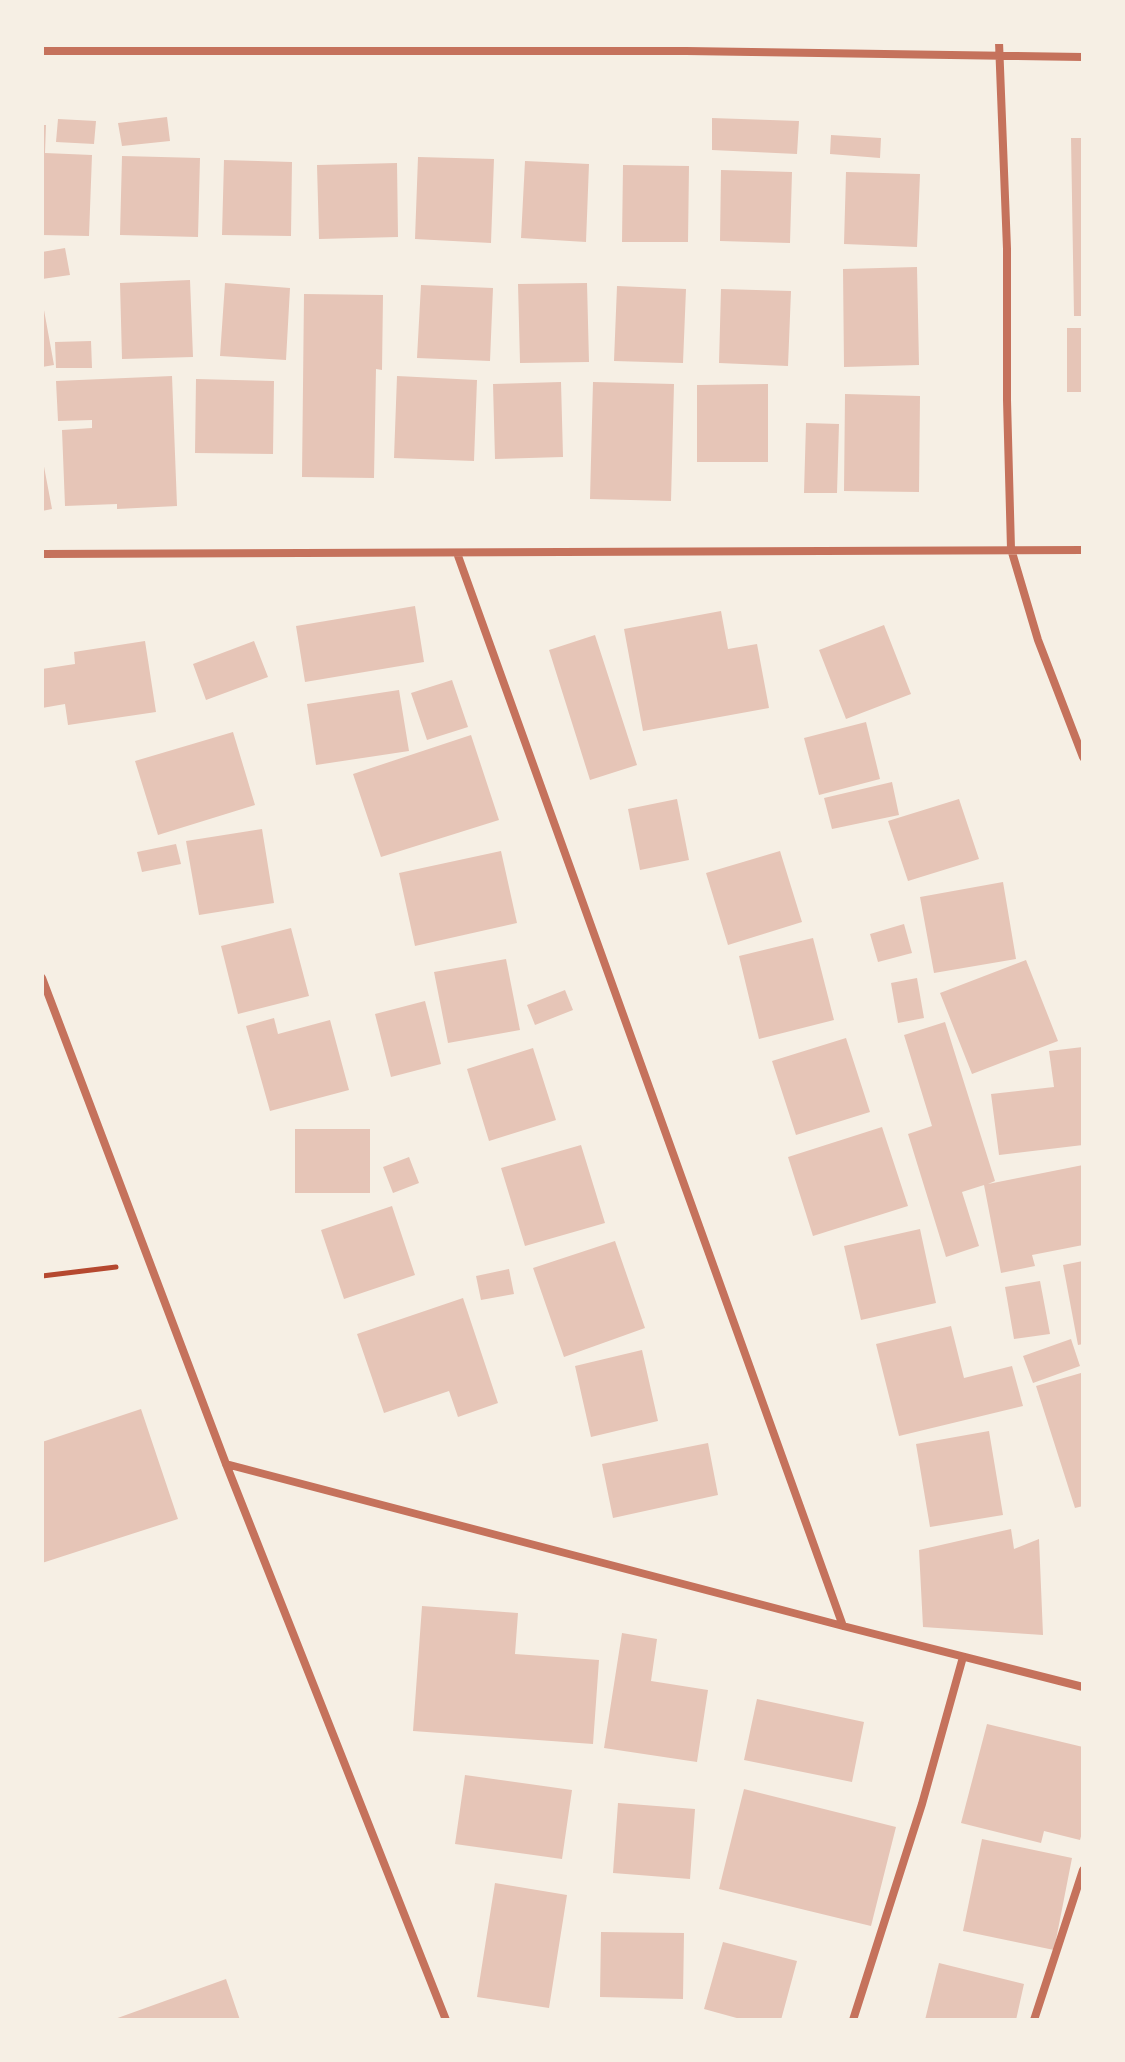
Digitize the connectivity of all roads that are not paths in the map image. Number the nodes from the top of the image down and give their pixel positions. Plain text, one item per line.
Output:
1 (999, 42) edge
2 (42, 51) edge
3 (1001, 56) junction
4 (1083, 57) edge
5 (1011, 549) junction
6 (1083, 550) edge
7 (457, 553) junction
8 (42, 554) edge
9 (1083, 757) edge
10 (42, 978) edge
11 (226, 1464) junction
12 (843, 1626) junction
13 (963, 1657) junction
14 (1083, 1687) edge
15 (1083, 1870) edge
16 (446, 2020) edge
17 (853, 2020) edge
18 (1034, 2020) edge

1 - 3 street
2 - 3 street
3 - 4 street
3 - 5 street
5 - 6 street
5 - 7 street
5 - 9 street
7 - 8 street
7 - 12 street
10 - 11 street
11 - 12 street
11 - 16 street
12 - 13 street
13 - 14 street
13 - 17 street
15 - 18 street

